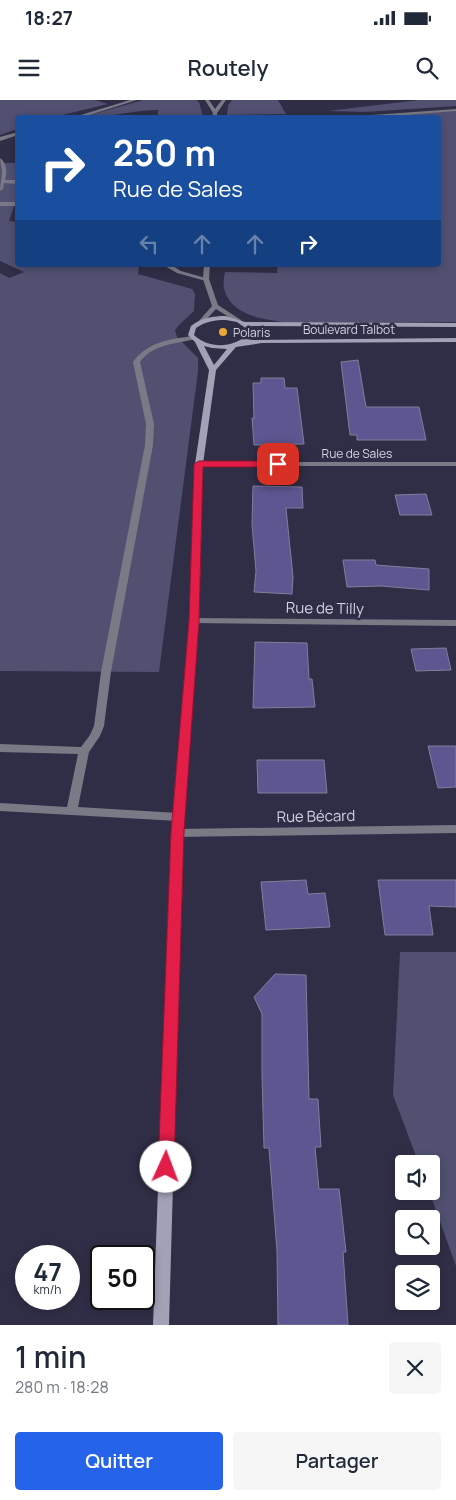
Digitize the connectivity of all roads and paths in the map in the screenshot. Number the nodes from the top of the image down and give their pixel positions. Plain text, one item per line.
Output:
1 (135, 100) edge
2 (207, 100) edge
3 (224, 100) edge
4 (456, 110) edge
5 (83, 115) edge
6 (214, 115) edge
7 (369, 115) edge
8 (15, 134) edge
9 (0, 138) edge
10 (0, 160) edge
11 (3, 181) junction
12 (15, 182) edge
13 (0, 189) edge
14 (0, 204) edge
15 (15, 204) edge
16 (169, 267) edge
17 (207, 267) edge
18 (206, 279) junction
19 (215, 306) junction
20 (201, 322) junction
21 (242, 322) junction
22 (456, 324) edge
23 (196, 340) junction
24 (456, 340) edge
25 (242, 343) junction
26 (234, 345) junction
27 (213, 370) junction
28 (199, 464) junction
29 (456, 464) edge
30 (194, 621) junction
31 (456, 623) edge
32 (0, 748) edge
33 (84, 750) junction
34 (0, 807) edge
35 (72, 812) junction
36 (178, 817) junction
37 (456, 829) edge
38 (177, 832) junction
39 (161, 1325) edge

1 - 5 street
2 - 6 street
3 - 6 street
4 - 7 street
8 - 9 street
10 - 11 street
11 - 12 street
11 - 13 street
14 - 15 street
16 - 18 street
17 - 18 street
18 - 19 street
19 - 20 street
19 - 21 street
20 - 21 main road, Boulevard Talbot
20 - 23 main road
21 - 22 main road, Boulevard Talbot
21 - 25 main road
23 - 26 main road, Boulevard Talbot
23 - 27 main road
23 - 33 street
24 - 25 main road, Boulevard Talbot
25 - 26 main road, Boulevard Talbot
26 - 27 main road
27 - 28 main road
28 - 29 street, Rue de Sales
28 - 30 main road
30 - 31 street, Rue de Tilly
30 - 36 main road
32 - 33 street
33 - 35 street
34 - 35 street
35 - 36 street
36 - 38 main road
37 - 38 street, Rue Bécard
38 - 39 main road

